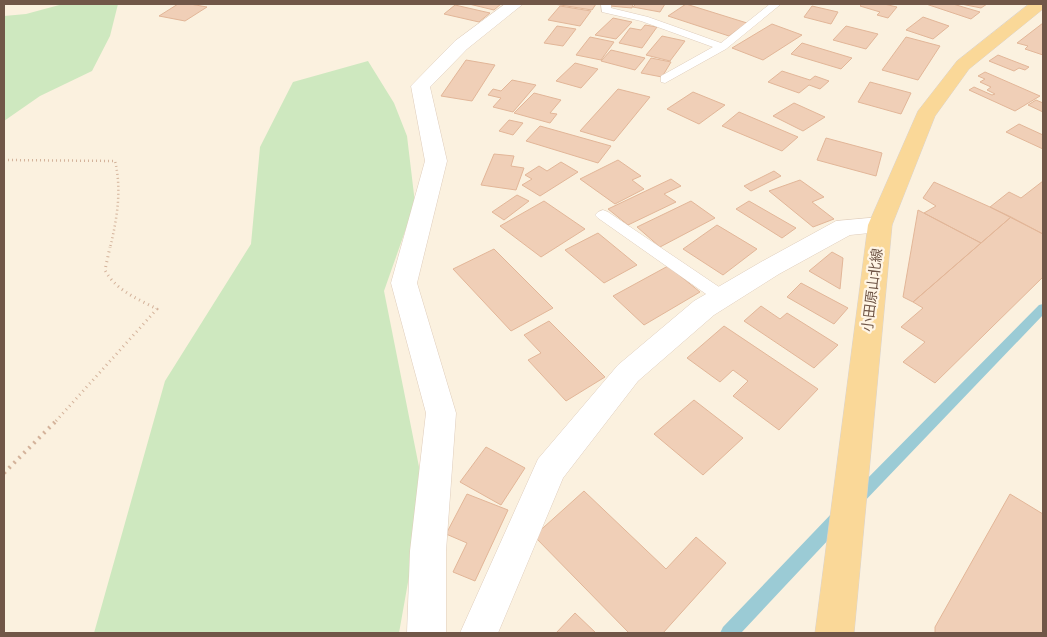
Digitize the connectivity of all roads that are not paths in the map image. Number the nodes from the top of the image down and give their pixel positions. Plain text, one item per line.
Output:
1 (515, 4) edge
2 (606, 4) edge
3 (776, 4) edge
4 (1039, 4) edge
5 (722, 47) junction
6 (665, 79) dead end
7 (603, 215) dead end
8 (880, 225) junction
9 (722, 297) junction
10 (426, 633) edge
11 (479, 633) edge
12 (834, 633) edge

1 - 10 street
2 - 5 lane
3 - 5 lane
4 - 8 main road, 小田原山北線
5 - 6 lane
7 - 9 lane
8 - 9 street
8 - 12 main road, 小田原山北線
9 - 11 street

